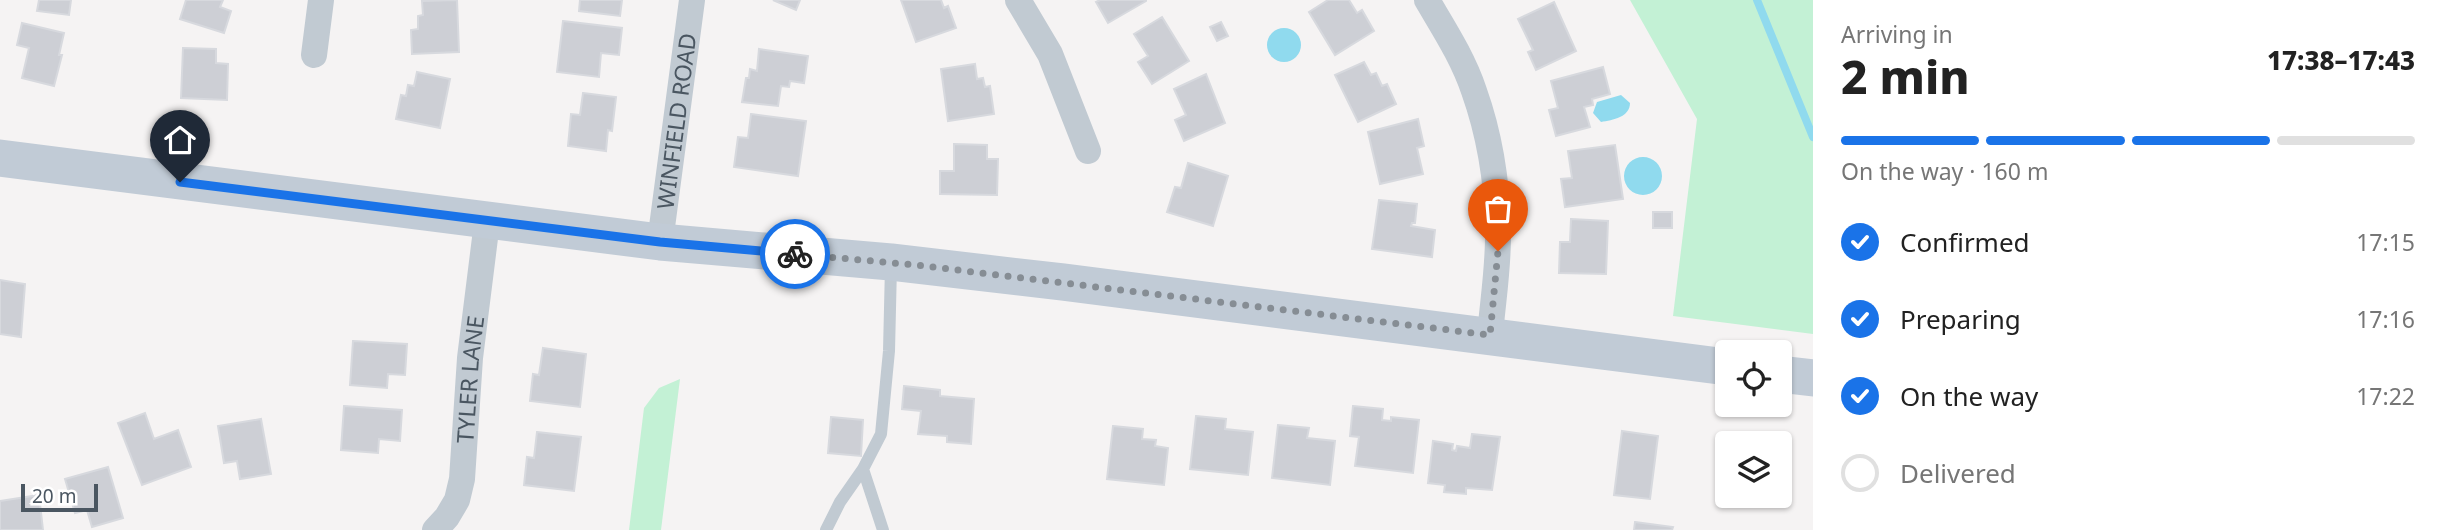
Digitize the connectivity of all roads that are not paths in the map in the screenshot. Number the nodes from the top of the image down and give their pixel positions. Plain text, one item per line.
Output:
1 (321, 0) edge
2 (692, 0) edge
3 (1018, 0) edge
4 (1427, 0) edge
5 (314, 55) dead end
6 (1088, 151) dead end
7 (0, 158) edge
8 (487, 222) junction
9 (660, 242) junction
10 (891, 262) junction
11 (1490, 335) junction
12 (1715, 365) edge
13 (1792, 375) edge
14 (1813, 378) edge
15 (863, 469) junction
16 (435, 530) edge
17 (826, 530) edge
18 (883, 530) edge

1 - 5 street
2 - 9 street, WINFIELD ROAD
3 - 6 street
4 - 11 street
7 - 8 street
8 - 9 street
8 - 16 street, TYLER LANE
9 - 10 street
10 - 11 street
10 - 15 lane
11 - 12 street
13 - 14 street
15 - 17 lane
15 - 18 lane

